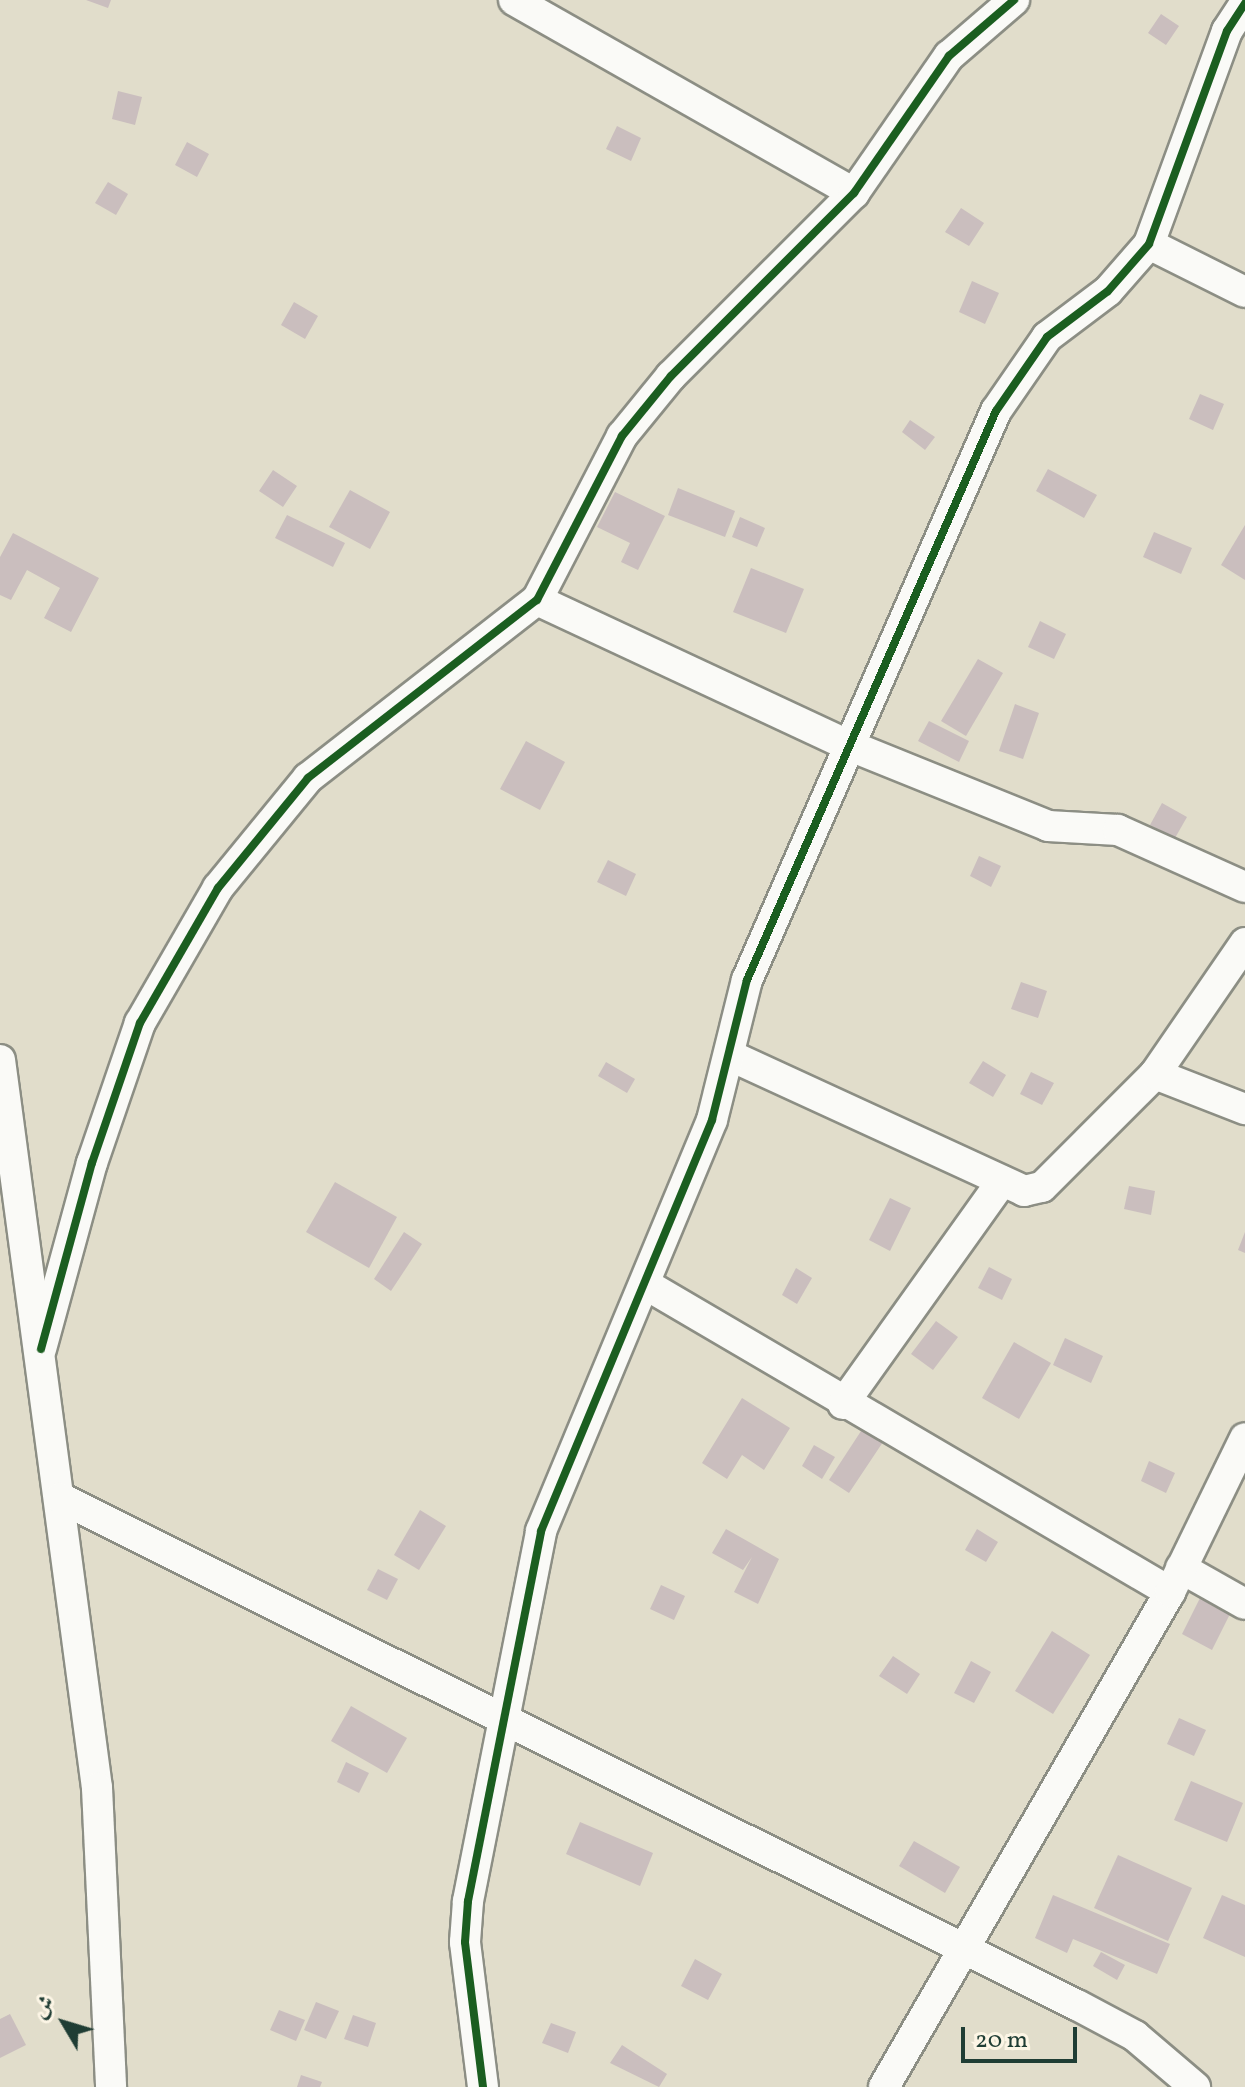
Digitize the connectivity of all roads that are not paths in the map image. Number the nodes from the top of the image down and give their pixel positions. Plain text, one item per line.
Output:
1 (514, 0) edge
2 (1014, 0) edge
3 (1245, 3) edge
4 (854, 193) junction
5 (1149, 244) junction
6 (1245, 292) edge
7 (537, 600) junction
8 (848, 745) junction
9 (1245, 887) edge
10 (1245, 943) edge
11 (731, 1056) junction
12 (0, 1060) edge
13 (1155, 1074) junction
14 (1245, 1109) edge
15 (1002, 1181) junction
16 (645, 1284) junction
17 (41, 1349) junction
18 (843, 1404) junction
19 (1245, 1438) edge
20 (60, 1498) junction
21 (1176, 1580) junction
22 (1245, 1604) edge
23 (504, 1723) junction
24 (959, 1950) junction
25 (111, 2087) edge
26 (483, 2087) edge
27 (884, 2087) edge
28 (1195, 2087) edge

1 - 4 street
2 - 4 street
3 - 5 street
4 - 7 street
5 - 6 street
5 - 8 street
7 - 8 street
7 - 17 street
8 - 9 street
8 - 11 street
10 - 13 street
11 - 15 street
11 - 16 street
12 - 17 street
13 - 14 street
13 - 15 street
15 - 18 street
16 - 18 street
16 - 23 street
17 - 20 street
18 - 21 street
19 - 21 street
20 - 23 street
20 - 25 street
21 - 22 street
21 - 24 street
23 - 24 street
23 - 26 street
24 - 27 street
24 - 28 street

